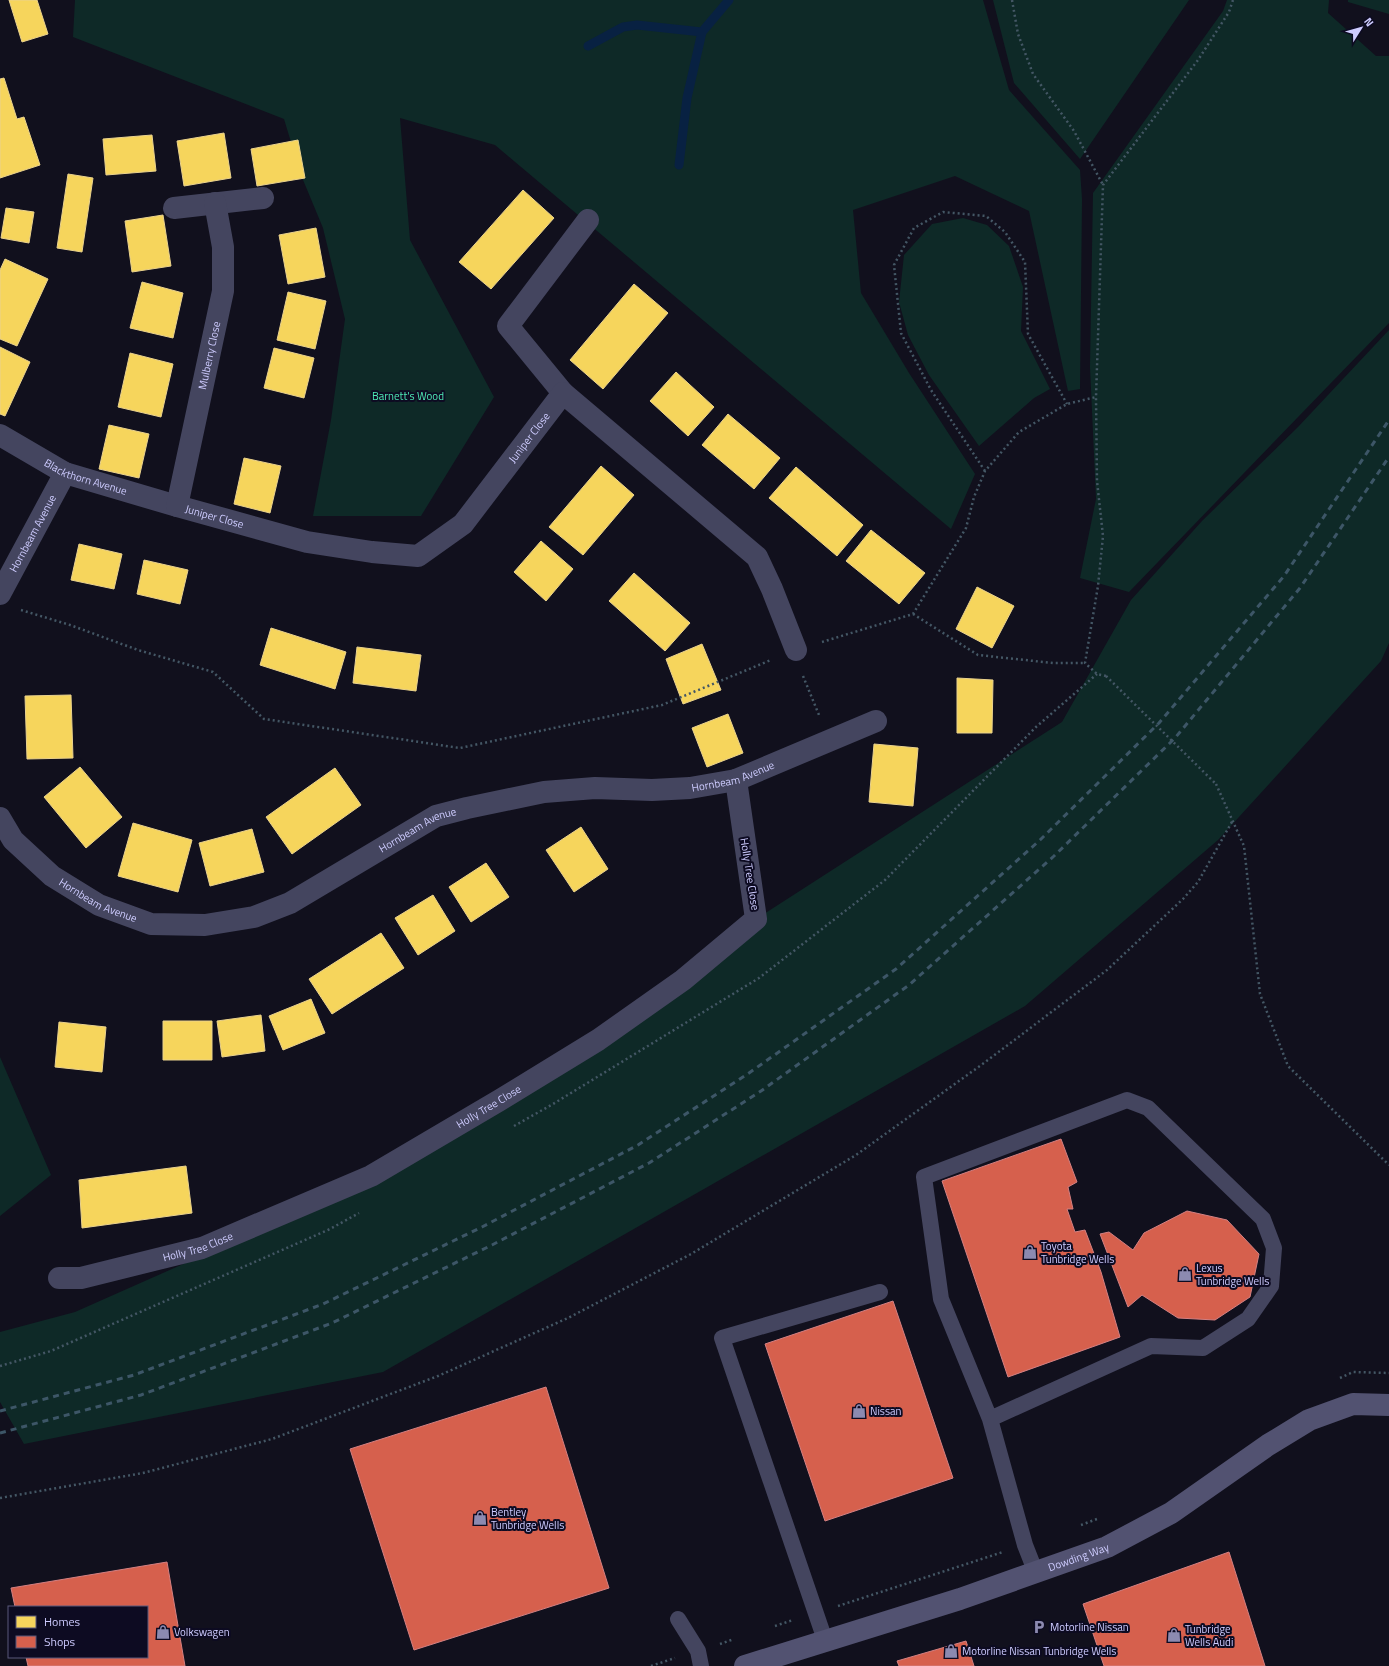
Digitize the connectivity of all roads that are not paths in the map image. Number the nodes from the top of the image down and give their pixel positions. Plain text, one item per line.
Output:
1 (263, 198) dead end
2 (215, 203) junction
3 (174, 208) dead end
4 (588, 220) dead end
5 (563, 393) junction
6 (0, 435) edge
7 (65, 473) junction
8 (177, 506) junction
9 (7, 601) edge
10 (796, 650) road end
11 (876, 721) dead end
12 (736, 780) junction
13 (0, 818) edge
14 (7, 843) edge
15 (59, 1278) dead end
16 (880, 1292) dead end
17 (1389, 1405) edge
18 (990, 1419) junction
19 (1036, 1573) junction
20 (678, 1619) dead end
21 (825, 1640) junction
22 (701, 1666) edge
23 (745, 1666) edge

1 - 2 street
2 - 3 street
2 - 8 street, Mulberry Close
4 - 5 street
5 - 8 street, Juniper Close
5 - 10 street
6 - 7 street, Blackthorn Avenue
7 - 8 street, Blackthorn Avenue
7 - 9 street, Hornbeam Avenue
11 - 12 street, Hornbeam Avenue
12 - 14 street, Hornbeam Avenue
12 - 15 street, Holly Tree Close
13 - 14 street, Hornbeam Avenue
16 - 21 lane
17 - 19 street, Dowding Way
18 - 18 lane
18 - 19 lane
19 - 21 street, Dowding Way
20 - 22 lane
21 - 23 street, Dowding Way

